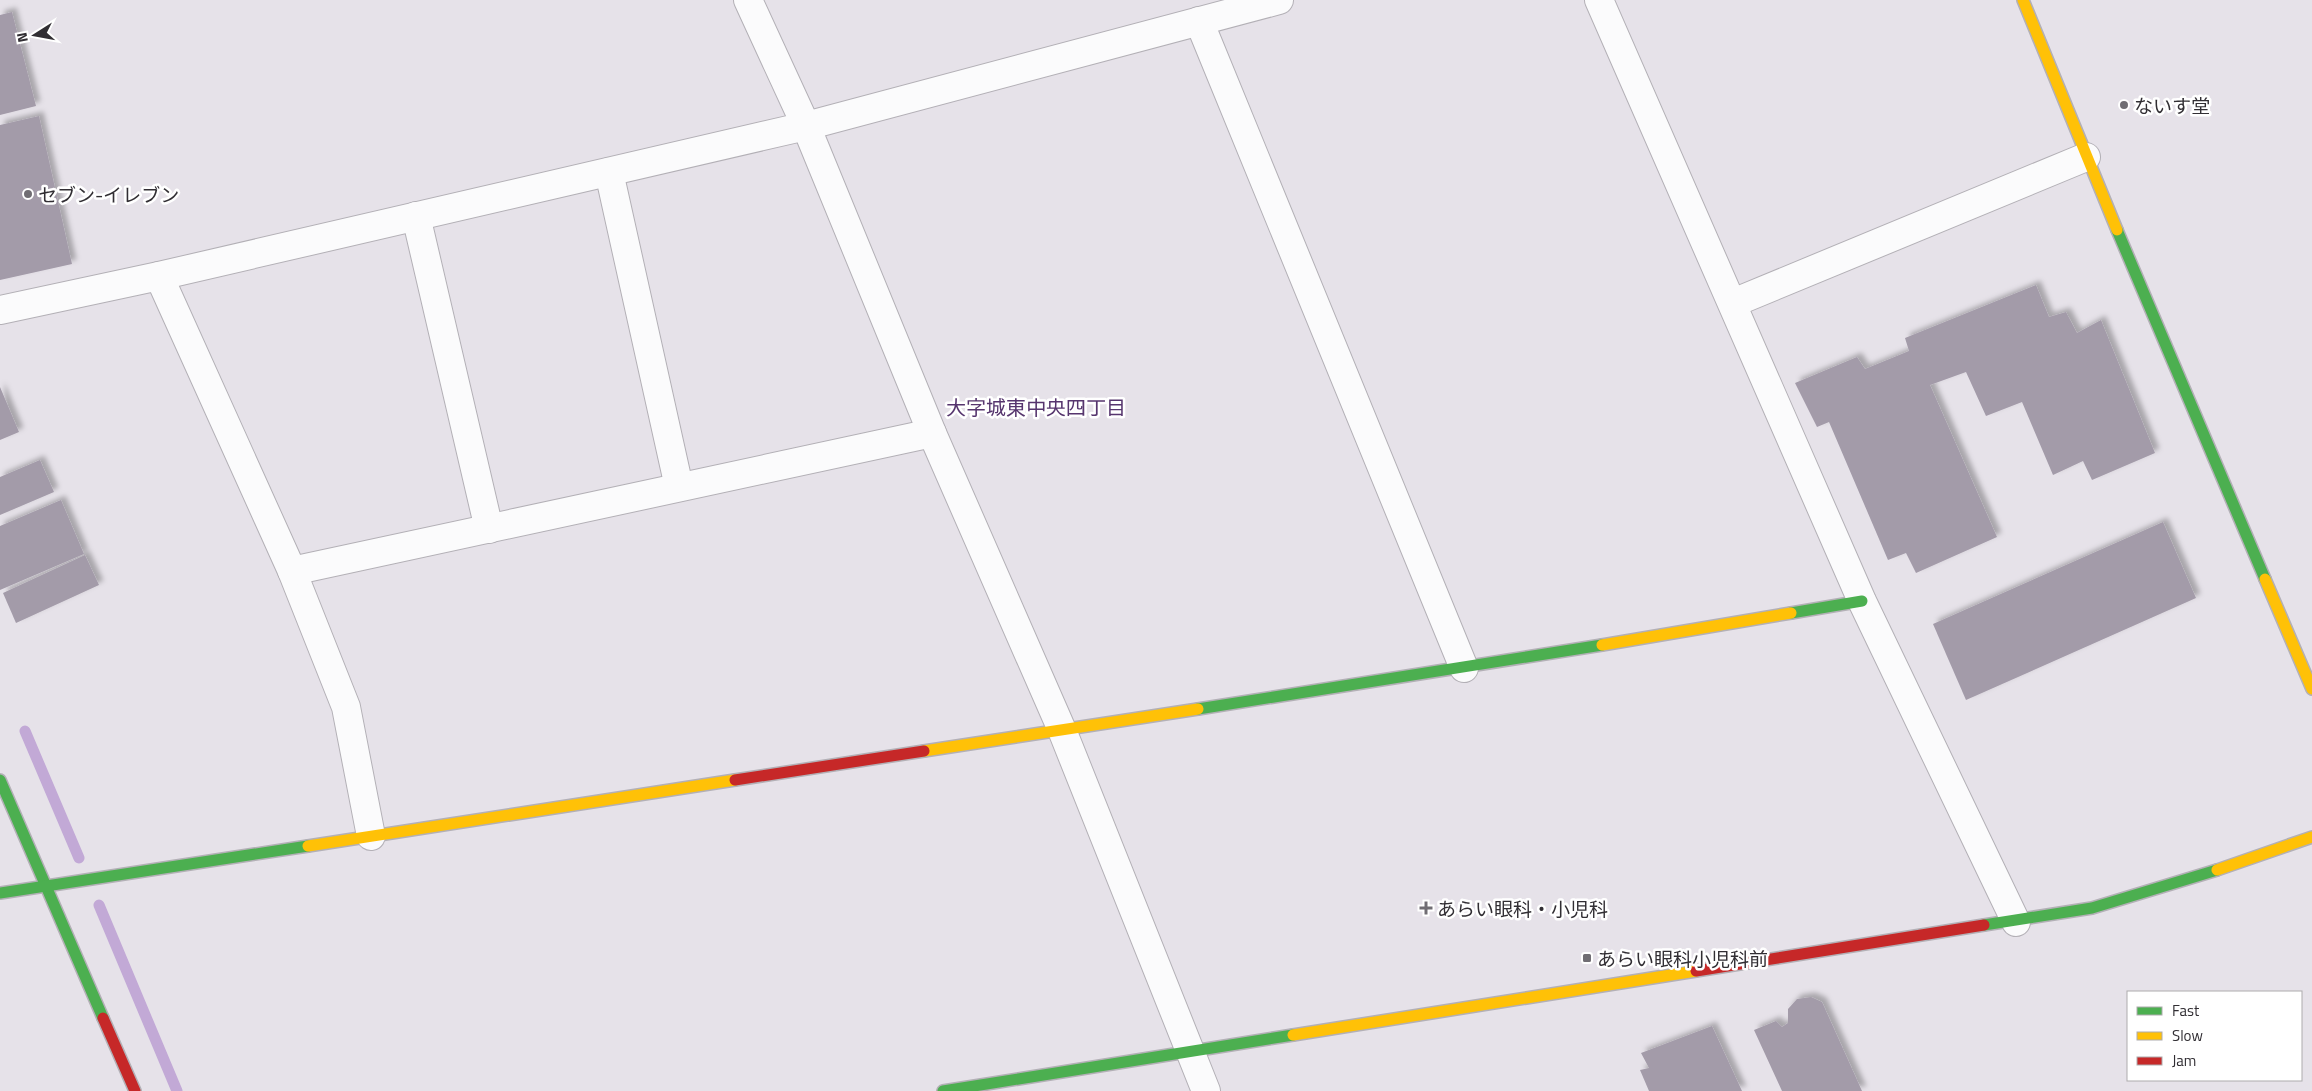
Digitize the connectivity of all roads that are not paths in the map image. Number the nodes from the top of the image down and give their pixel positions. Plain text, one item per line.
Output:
1 (748, 0) edge
2 (1280, 0) edge
3 (1599, 0) edge
4 (2023, 0) edge
5 (1199, 21) junction
6 (806, 126) junction
7 (2086, 156) junction
8 (608, 172) junction
9 (416, 216) junction
10 (158, 276) junction
11 (1733, 303) junction
12 (0, 310) edge
13 (932, 432) junction
14 (679, 487) junction
15 (489, 529) junction
16 (292, 571) junction
17 (1862, 601) junction
18 (1464, 668) junction
19 (2312, 689) edge
20 (1062, 730) junction
21 (0, 780) edge
22 (371, 836) junction
23 (2312, 837) edge
24 (46, 888) junction
25 (0, 893) edge
26 (2016, 922) junction
27 (1191, 1052) junction
28 (135, 1091) edge
29 (943, 1091) edge
30 (1206, 1091) edge

1 - 6 street
2 - 5 street
3 - 11 street
4 - 7 street
5 - 6 street
5 - 18 street
6 - 8 street
6 - 13 street
7 - 11 street
7 - 19 street
8 - 9 street
8 - 14 street
9 - 10 street
9 - 15 street
10 - 12 street
10 - 16 street
11 - 17 street
13 - 14 street
13 - 20 street
14 - 15 street
15 - 16 street
16 - 22 street
17 - 18 street
17 - 26 street
18 - 20 street
20 - 22 street
20 - 27 street
21 - 24 street
22 - 24 street
23 - 26 street
24 - 25 street
24 - 28 street
26 - 27 street
27 - 29 street
27 - 30 street

